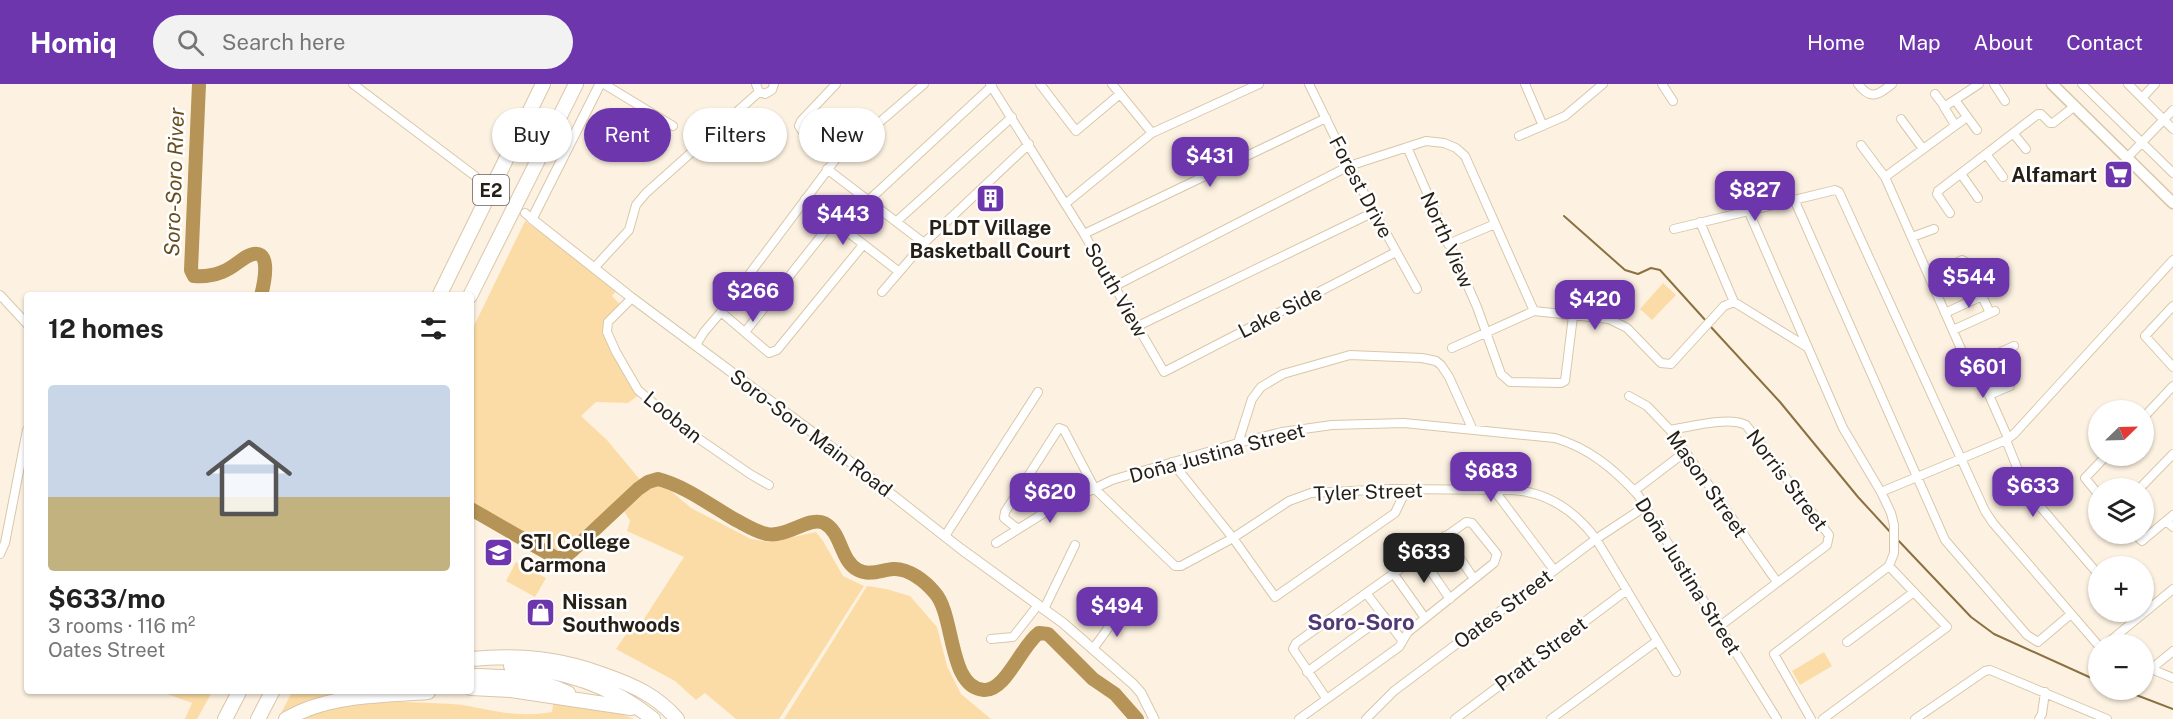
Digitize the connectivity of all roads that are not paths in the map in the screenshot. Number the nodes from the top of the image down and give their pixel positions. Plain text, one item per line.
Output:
1 (353, 84) edge
2 (543, 84) edge
3 (576, 84) edge
4 (602, 84) edge
5 (774, 84) edge
6 (836, 84) edge
7 (924, 84) edge
8 (1040, 84) edge
9 (1112, 84) edge
10 (1259, 84) edge
11 (1309, 84) edge
12 (1603, 84) edge
13 (1662, 84) edge
14 (1858, 84) edge
15 (1892, 84) edge
16 (1979, 84) edge
17 (1994, 84) edge
18 (2052, 84) edge
19 (2082, 84) edge
20 (2128, 84) edge
21 (2156, 84) edge
22 (991, 85) edge
23 (1529, 86) edge
24 (758, 88) edge
25 (1120, 94) junction
26 (1935, 94) dead end
27 (2142, 98) junction
28 (1955, 100) junction
29 (2005, 101) dead end
30 (1673, 102) dead end
31 (2074, 106) junction
32 (1945, 107) junction
33 (813, 108) edge
34 (2173, 110) edge
35 (1012, 117) junction
36 (1967, 117) junction
37 (885, 118) edge
38 (1326, 118) junction
39 (1901, 119) dead end
40 (2163, 119) junction
41 (1955, 125) junction
42 (673, 126) dead end
43 (1543, 126) junction
44 (2173, 129) edge
45 (1977, 130) dead end
46 (1152, 133) junction
47 (2013, 133) junction
48 (1519, 136) dead end
49 (2142, 142) junction
50 (1029, 144) junction
51 (1861, 145) dead end
52 (1407, 147) junction
53 (1923, 149) junction
54 (2026, 149) dead end
55 (1986, 154) junction
56 (2127, 158) junction
57 (833, 162) edge
58 (1349, 166) junction
59 (827, 169) junction
60 (2173, 173) edge
61 (1960, 174) junction
62 (475, 176) tunnel mouth
63 (1885, 177) junction
64 (2003, 177) dead end
65 (1978, 198) dead end
66 (806, 199) junction
67 (1794, 199) junction
68 (869, 200) junction
69 (2173, 203) edge
70 (1065, 204) junction
71 (1748, 210) junction
72 (1374, 212) junction
73 (1950, 213) dead end
74 (833, 221) junction
75 (897, 221) junction
76 (1700, 222) junction
77 (1495, 224) junction
78 (1674, 229) dead end
79 (1934, 229) dead end
80 (1083, 234) junction
81 (1912, 237) junction
82 (924, 243) junction
83 (1448, 244) junction
84 (862, 245) junction
85 (1396, 252) junction
86 (2173, 260) edge
87 (595, 267) junction
88 (898, 271) junction
89 (1929, 276) junction
90 (1115, 286) junction
91 (1417, 289) dead end
92 (441, 292) edge
93 (472, 292) edge
94 (882, 292) dead end
95 (0, 295) edge
96 (1982, 296) junction
97 (632, 298) junction
98 (1734, 303) junction
99 (2173, 306) edge
100 (1534, 311) junction
101 (722, 312) junction
102 (1945, 313) junction
103 (1573, 316) junction
104 (24, 321) edge
105 (1138, 326) junction
106 (1953, 330) junction
107 (745, 332) junction
108 (1486, 333) junction
109 (696, 345) junction
110 (2014, 346) dead end
111 (1452, 348) dead end
112 (1808, 348) junction
113 (1981, 361) junction
114 (1969, 367) junction
115 (2173, 367) edge
116 (1164, 372) joint
117 (1955, 373) dead end
118 (1985, 386) dead end
119 (2173, 386) edge
120 (2010, 387) dead end
121 (1038, 392) dead end
122 (1629, 396) dead end
123 (2154, 406) edge
124 (1472, 428) junction
125 (1670, 430) junction
126 (2007, 439) junction
127 (1238, 443) junction
128 (24, 445) edge
129 (1685, 452) junction
130 (2173, 454) edge
131 (1961, 458) junction
132 (1172, 462) junction
133 (2096, 466) edge
134 (1917, 477) junction
135 (2150, 478) edge
136 (2088, 482) edge
137 (770, 485) dead end
138 (1095, 489) junction
139 (1406, 490) junction
140 (1494, 490) junction
141 (1634, 490) junction
142 (1881, 492) junction
143 (1646, 506) junction
144 (2170, 518) edge
145 (2173, 527) edge
146 (1018, 529) junction
147 (2154, 531) edge
148 (945, 536) junction
149 (1445, 536) junction
150 (1233, 538) junction
151 (1596, 539) junction
152 (996, 543) dead end
153 (1075, 544) dead end
154 (0, 554) edge
155 (1419, 554) junction
156 (2088, 562) edge
157 (1889, 566) junction
158 (1554, 570) junction
159 (1393, 573) junction
160 (1474, 579) junction
161 (1777, 582) junction
162 (2173, 589) edge
163 (1626, 590) junction
164 (1914, 592) junction
165 (1366, 593) junction
166 (1450, 599) junction
167 (2154, 602) edge
168 (1041, 607) junction
169 (1119, 613) dead end
170 (2071, 614) junction
171 (1384, 616) junction
172 (1425, 618) junction
173 (2127, 622) edge
174 (1720, 626) junction
175 (2088, 634) edge
176 (2116, 634) edge
177 (991, 639) dead end
178 (1402, 640) junction
179 (1657, 641) junction
180 (1847, 642) dead end
181 (1094, 649) junction
182 (2173, 651) edge
183 (474, 659) edge
184 (2154, 663) edge
185 (474, 667) edge
186 (2154, 671) edge
187 (1307, 672) junction
188 (1676, 672) dead end
189 (474, 676) edge
190 (2173, 678) edge
191 (474, 688) edge
192 (2045, 692) junction
193 (237, 694) edge
194 (271, 694) edge
195 (403, 694) edge
196 (1326, 698) junction
197 (589, 702) junction
198 (636, 708) junction
199 (225, 719) edge
200 (258, 719) edge
201 (286, 719) edge
202 (653, 719) edge
203 (677, 719) edge
204 (1154, 719) edge
205 (1299, 719) edge
206 (1366, 719) edge
207 (1455, 719) edge
208 (1551, 719) edge
209 (1777, 719) edge
210 (1811, 719) edge
211 (1823, 719) edge
212 (1915, 719) edge
213 (2039, 719) edge
214 (2106, 719) edge

1 - 62 street
2 - 92 highway, E2
3 - 93 highway, E2
4 - 42 street
4 - 87 street, Soro-Soro Main Road
5 - 24 street
6 - 33 street
7 - 37 street
8 - 25 street
9 - 25 street
10 - 46 street
11 - 38 street, Forest Drive
12 - 43 street
13 - 30 street
14 - 15 street
16 - 28 street
17 - 29 street
18 - 31 main road
19 - 49 street
20 - 27 street
21 - 27 street
22 - 35 street, South View
22 - 68 street
23 - 43 street
24 - 87 street
25 - 46 street
26 - 32 street
27 - 40 street
28 - 32 street
28 - 36 street
31 - 47 street
31 - 56 main road
32 - 41 street
34 - 40 street
35 - 50 street, South View
35 - 75 street
36 - 41 street
36 - 45 street
38 - 58 street, Forest Drive
38 - 80 street
39 - 53 street
40 - 44 street
40 - 49 street
41 - 53 street
43 - 48 street
46 - 70 street
47 - 54 street
47 - 55 street
49 - 56 street
49 - 60 street
50 - 70 street, South View
50 - 82 street
51 - 63 street
52 - 58 street
52 - 77 street
52 - 83 street, North View
53 - 63 street
55 - 61 street
55 - 64 street
56 - 69 main road
57 - 59 street
58 - 72 street, Forest Drive
58 - 90 street
59 - 66 street
59 - 68 street
61 - 65 street
61 - 73 street
63 - 81 street
66 - 74 street
66 - 101 street
67 - 71 street
67 - 131 street
67 - 134 street
68 - 75 street
70 - 80 street, South View
71 - 76 street
71 - 112 street
72 - 85 street, Forest Drive
72 - 105 street
74 - 84 street
74 - 107 street
75 - 82 street
76 - 78 street
76 - 98 street
77 - 83 street
77 - 100 street
79 - 81 street
80 - 90 street, South View
81 - 89 street
82 - 88 street
83 - 108 street, North View
84 - 88 street
84 - 107 street
85 - 91 street, Forest Drive
85 - 116 street, Lake Side
86 - 126 street
87 - 97 street, Soro-Soro Main Road
88 - 94 street
89 - 96 street
89 - 102 street
90 - 105 street, South View
95 - 104 street
96 - 102 street
96 - 106 street
97 - 109 street, Soro-Soro Main Road
97 - 137 street, Looban
98 - 103 street
98 - 112 street
99 - 115 street
100 - 103 street
100 - 108 street
101 - 107 street
101 - 109 street
102 - 106 street
103 - 108 street, North View
105 - 116 street, South View
106 - 114 street
108 - 111 street
109 - 148 street, Soro-Soro Main Road
110 - 113 street
112 - 142 street
113 - 114 street
113 - 120 street
114 - 117 street
118 - 126 street
119 - 123 street
121 - 148 street
122 - 125 street, Mason Street
124 - 127 street, Doña Justina Street
124 - 127 street
124 - 141 street, Doña Justina Street
125 - 129 street, Mason Street
125 - 161 street, Norris Street
126 - 131 street
126 - 156 street
127 - 132 street, Doña Justina Street
128 - 154 street
129 - 141 street
129 - 161 street, Mason Street
130 - 135 street
131 - 134 street
131 - 170 street
132 - 138 street, Doña Justina Street
132 - 150 street
133 - 136 street
134 - 142 street
134 - 170 street
138 - 146 street, Doña Justina Street
138 - 146 street
138 - 150 street, Tyler Street
139 - 140 street, Tyler Street
139 - 150 street, Tyler Street
139 - 150 street
140 - 151 street, Tyler Street
140 - 158 street
141 - 143 street, Doña Justina Street
142 - 157 street
143 - 151 street, Oates Street
143 - 174 street, Doña Justina Street
144 - 145 street
144 - 147 street
146 - 152 street, Doña Justina Street
148 - 168 street, Soro-Soro Main Road
149 - 155 street
149 - 160 street
149 - 160 street
151 - 158 street, Oates Street
151 - 163 street, Tyler Street
153 - 168 street
155 - 159 street
155 - 166 street
157 - 164 street
157 - 210 street
158 - 206 street, Oates Street
159 - 165 street
159 - 172 street
160 - 166 street
161 - 174 street
162 - 167 street
163 - 179 street, Tyler Street
163 - 207 street, Pratt Street
164 - 180 street
164 - 211 street
165 - 171 street
165 - 187 street
166 - 172 street
168 - 177 street
168 - 181 street, Soro-Soro Main Road
169 - 181 street
170 - 175 street
171 - 178 street
171 - 187 street
172 - 178 street
173 - 176 street
174 - 209 street, Doña Justina Street
178 - 196 street
179 - 188 street, Tyler Street
179 - 208 street
181 - 204 street, Soro-Soro Main Road
182 - 184 street
183 - 203 highway
185 - 198 highway
186 - 190 street
187 - 196 street
189 - 197 highway
191 - 197 highway
192 - 212 street
192 - 213 street
192 - 214 street
193 - 199 highway
194 - 200 highway
195 - 201 highway
196 - 205 street
197 - 198 highway
198 - 202 highway

